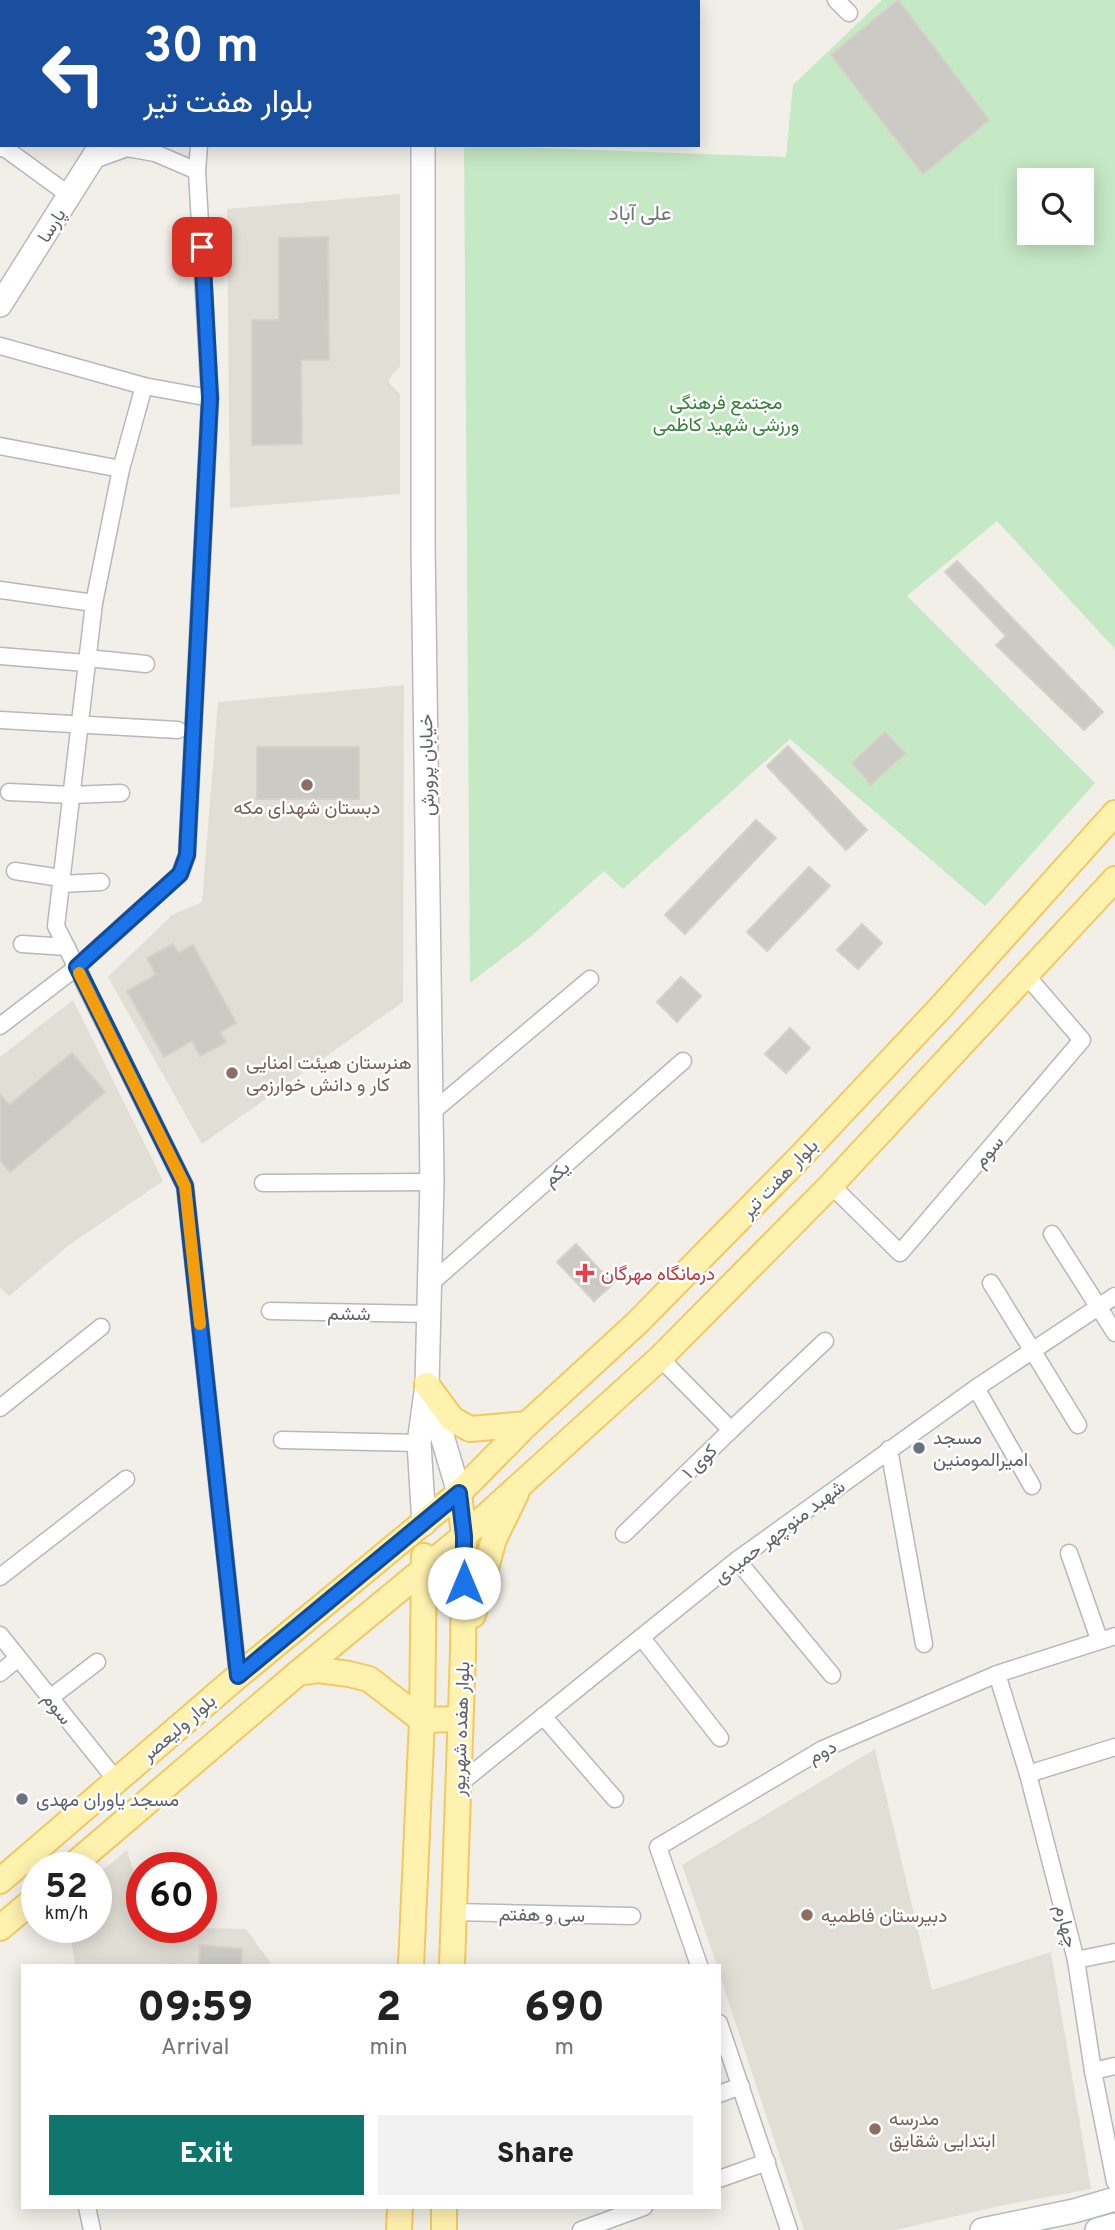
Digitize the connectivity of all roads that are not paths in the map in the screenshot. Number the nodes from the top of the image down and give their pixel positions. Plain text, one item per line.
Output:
1 (836, 0) edge
2 (849, 13) dead end
3 (199, 147) edge
4 (423, 147) edge
5 (0, 148) edge
6 (96, 153) edge
7 (197, 172) junction
8 (69, 195) junction
9 (2, 296) edge
10 (0, 346) edge
11 (144, 386) junction
12 (210, 398) junction
13 (0, 446) edge
14 (121, 469) junction
15 (0, 590) edge
16 (94, 603) junction
17 (0, 656) edge
18 (86, 661) junction
19 (146, 664) dead end
20 (0, 720) edge
21 (79, 726) junction
22 (178, 730) dead end
23 (9, 792) dead end
24 (121, 793) dead end
25 (71, 795) junction
26 (1115, 813) edge
27 (15, 872) dead end
28 (61, 881) junction
29 (1114, 882) edge
30 (101, 883) dead end
31 (22, 944) dead end
32 (66, 947) junction
33 (77, 967) junction
34 (1026, 975) junction
35 (590, 979) dead end
36 (941, 1007) junction
37 (0, 1026) edge
38 (971, 1034) junction
39 (683, 1061) dead end
40 (431, 1113) junction
41 (432, 1182) junction
42 (263, 1183) dead end
43 (831, 1185) junction
44 (1052, 1234) dead end
45 (991, 1283) dead end
46 (430, 1284) junction
47 (1115, 1296) edge
48 (1098, 1306) junction
49 (270, 1311) dead end
50 (429, 1314) junction
51 (101, 1327) dead end
52 (1115, 1333) edge
53 (825, 1342) dead end
54 (1032, 1351) junction
55 (660, 1358) junction
56 (427, 1385) junction
57 (976, 1388) junction
58 (0, 1408) edge
59 (527, 1424) junction
60 (1078, 1425) dead end
61 (731, 1430) junction
62 (282, 1440) dead end
63 (419, 1443) junction
64 (889, 1449) junction
65 (126, 1479) dead end
66 (522, 1481) junction
67 (1032, 1486) dead end
68 (459, 1493) junction
69 (424, 1524) junction
70 (624, 1534) dead end
71 (464, 1536) junction
72 (1069, 1553) dead end
73 (737, 1560) junction
74 (424, 1567) junction
75 (0, 1577) edge
76 (0, 1635) edge
77 (642, 1638) junction
78 (1107, 1638) edge
79 (924, 1644) dead end
80 (463, 1653) junction
81 (18, 1658) junction
82 (97, 1662) dead end
83 (0, 1673) edge
84 (298, 1673) junction
85 (997, 1674) junction
86 (832, 1675) dead end
87 (238, 1676) junction
88 (50, 1698) junction
89 (543, 1716) junction
90 (460, 1719) junction
91 (422, 1720) junction
92 (720, 1738) dead end
93 (1115, 1747) edge
94 (1028, 1774) junction
95 (116, 1780) junction
96 (458, 1785) junction
97 (615, 1798) dead end
98 (89, 1852) edge
99 (0, 1881) edge
100 (21, 1910) edge
101 (453, 1912) junction
102 (632, 1916) dead end
103 (0, 1928) edge
104 (1115, 1952) edge
105 (1076, 1960) junction
106 (411, 1964) edge
107 (452, 1964) edge
108 (699, 1964) edge
109 (721, 2029) edge
110 (1115, 2066) edge
111 (1093, 2071) junction
112 (741, 2085) junction
113 (721, 2093) edge
114 (767, 2162) junction
115 (721, 2178) edge
116 (1115, 2182) edge
117 (1115, 2199) edge
118 (88, 2209) edge
119 (400, 2209) edge
120 (444, 2209) edge
121 (639, 2209) edge
122 (1115, 2225) edge
123 (92, 2230) edge
124 (399, 2230) edge
125 (444, 2230) edge
126 (581, 2230) edge
127 (789, 2230) edge
128 (982, 2230) edge
129 (1097, 2230) edge

1 - 2 street
3 - 7 street
4 - 40 street, خیابان پرورش
5 - 8 street
6 - 7 street
6 - 8 street, پارسا
7 - 12 street
8 - 9 street, پارسا
10 - 11 street
11 - 12 street
11 - 14 street
12 - 33 street
13 - 14 street
14 - 16 street
15 - 16 street
16 - 18 street
17 - 18 street
18 - 19 street
18 - 21 street
20 - 21 street
21 - 22 street
21 - 25 street
23 - 25 street
24 - 25 street
25 - 28 street
26 - 36 main road, بلوار هفت تیر
27 - 28 street
28 - 30 street
28 - 32 street
29 - 34 main road
31 - 32 street
32 - 33 street
33 - 37 street
33 - 87 street
34 - 38 main road
34 - 43 street, سوم
35 - 40 street
36 - 38 main road
36 - 59 main road, بلوار هفت تیر
38 - 43 main road
39 - 46 street, یکم
40 - 41 street, خیابان پرورش
41 - 42 street
41 - 46 street, خیابان پرورش
43 - 55 main road
44 - 48 street
45 - 54 street
46 - 50 street, خیابان پرورش
47 - 48 street, شهبد منوچهر حمیدی
48 - 52 street
48 - 54 street, شهبد منوچهر حمیدی
49 - 50 street, ششم
50 - 56 street, خیابان پرورش
51 - 58 street
53 - 61 street
54 - 57 street, شهبد منوچهر حمیدی
54 - 60 street
55 - 61 street, کوی ۱
55 - 66 main road
56 - 59 main road
56 - 63 street, خیابان پرورش
56 - 68 street, خیابان پرورش
57 - 64 street, شهبد منوچهر حمیدی
57 - 67 street
59 - 68 main road, بلوار هفت تیر
61 - 70 street, کوی ۱
62 - 63 street
63 - 69 street, خیابان پرورش
64 - 73 street, شهبد منوچهر حمیدی
64 - 79 street
65 - 75 street
66 - 71 main road
66 - 80 main road
68 - 69 main road, بلوار هفت تیر
68 - 71 main road, بلوار هفده شهریور
69 - 74 main road, بلوار هفده شهریور
69 - 87 main road, بلوار ولیعصر
71 - 74 main road
71 - 80 main road, بلوار هفده شهریور
72 - 78 street
73 - 77 street, شهبد منوچهر حمیدی
73 - 86 street
74 - 84 main road, بلوار ولیعصر
74 - 91 main road, بلوار هفده شهریور
76 - 81 street, سوم
77 - 89 street, شهبد منوچهر حمیدی
77 - 92 street
78 - 85 street, دوم
80 - 90 main road, بلوار هفده شهریور
81 - 83 street
81 - 88 street, سوم
82 - 88 street
84 - 91 main road
84 - 98 main road, بلوار ولیعصر
85 - 94 street, چهارم
85 - 108 street, دوم
87 - 95 main road, بلوار ولیعصر
88 - 95 street, سوم
89 - 96 street, شهبد منوچهر حمیدی
89 - 97 street
90 - 91 main road
90 - 96 main road, بلوار هفده شهریور
91 - 106 main road, بلوار هفده شهریور
93 - 94 street
94 - 105 street, چهارم
95 - 99 main road, بلوار ولیعصر
96 - 101 main road, بلوار هفده شهریور
100 - 103 main road
101 - 102 street, سی و هفتم
101 - 107 main road, بلوار هفده شهریور
104 - 105 street
105 - 111 street, چهارم
109 - 112 street
110 - 111 street
111 - 116 street, چهارم
112 - 113 street
112 - 114 street
114 - 115 street
114 - 127 street
117 - 128 street
118 - 123 street
119 - 124 main road
120 - 125 main road
121 - 126 street
122 - 129 street

